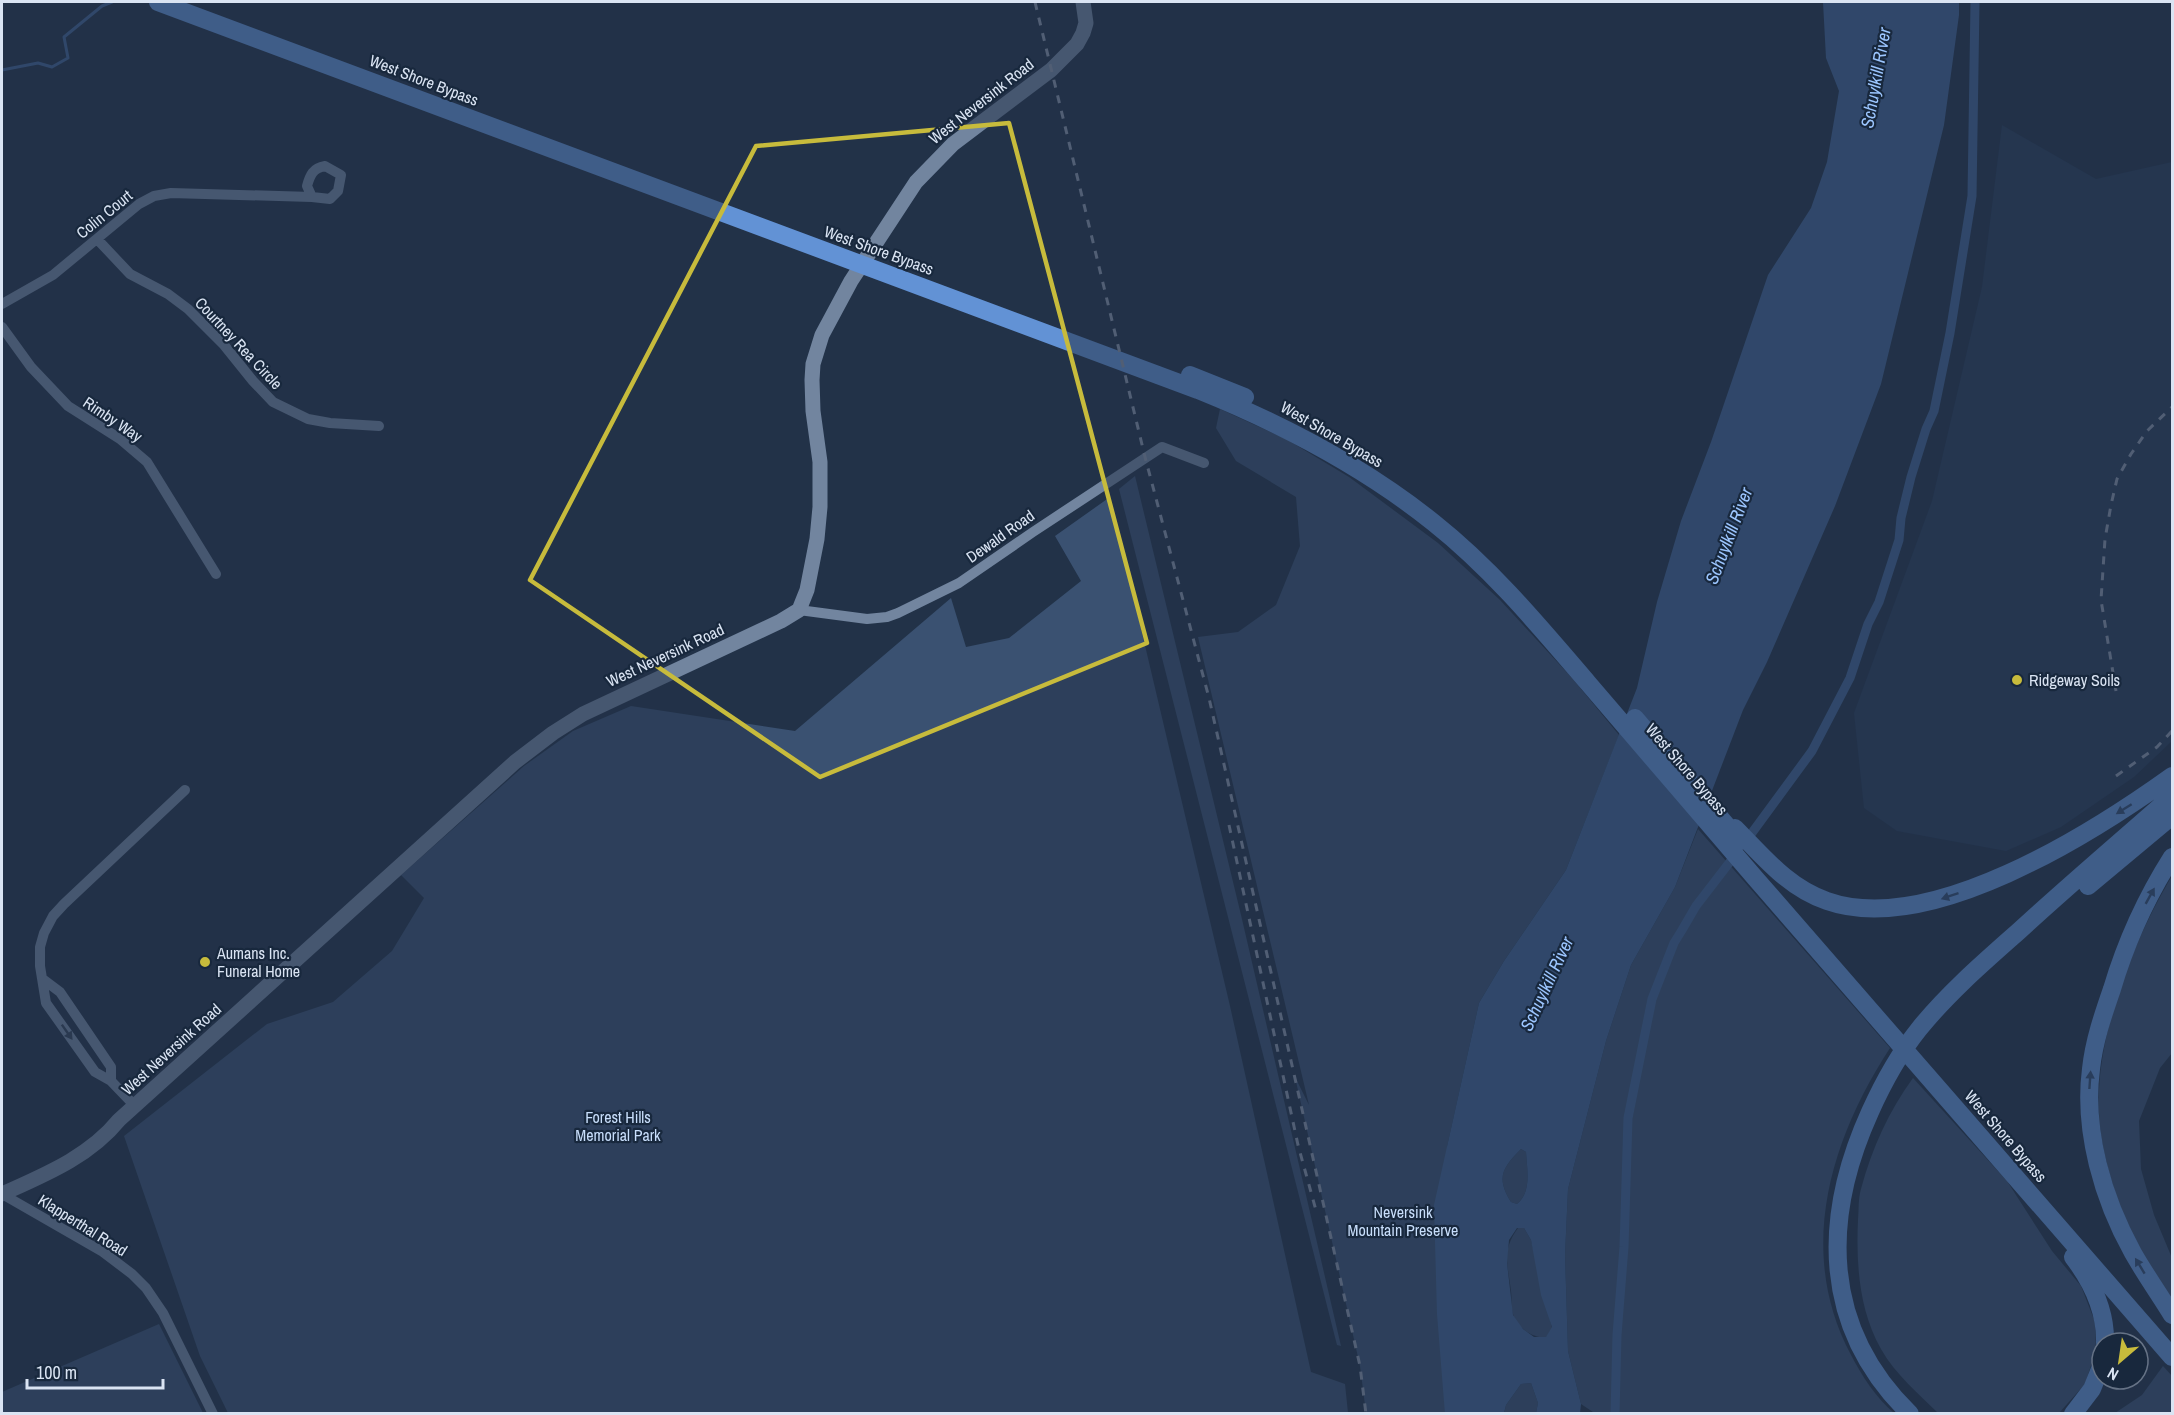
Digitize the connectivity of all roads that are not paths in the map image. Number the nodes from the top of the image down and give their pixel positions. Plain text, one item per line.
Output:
1 (158, 2) edge
2 (192, 2) edge
3 (1083, 2) edge
4 (312, 197) dead end
5 (97, 239) junction
6 (846, 253) junction
7 (2, 303) edge
8 (2, 327) edge
9 (379, 426) dead end
10 (1204, 463) dead end
11 (216, 574) dead end
12 (800, 610) junction
13 (1577, 660) junction
14 (2172, 776) edge
15 (185, 790) dead end
16 (2172, 796) edge
17 (2172, 816) edge
18 (1750, 856) junction
19 (2172, 857) edge
20 (44, 980) junction
21 (1922, 1031) junction
22 (1902, 1060) junction
23 (111, 1081) junction
24 (135, 1106) junction
25 (2002, 1161) junction
26 (2, 1194) edge
27 (2172, 1315) edge
28 (2103, 1331) edge
29 (2172, 1341) edge
30 (2172, 1357) edge
31 (2090, 1391) edge
32 (213, 1413) edge
33 (1910, 1413) edge
34 (1921, 1413) edge
35 (2073, 1413) edge

1 - 6 highway, West Shore Bypass
2 - 6 highway, West Shore Bypass
3 - 12 street, West Neversink Road
4 - 5 street, Colin Court
5 - 7 street, Colin Court
5 - 9 street, Courtney Rea Circle
6 - 13 highway, West Shore Bypass
8 - 11 street, Rimby Way
10 - 12 street, Dewald Road
12 - 24 street, West Neversink Road
13 - 18 highway, West Shore Bypass
13 - 18 highway, West Shore Bypass
14 -> 18 highway
15 - 20 street
16 - 21 highway
17 - 21 highway
18 - 25 highway, West Shore Bypass
18 - 29 highway, West Shore Bypass
27 -> 19 highway
20 - 23 street
20 -> 23 street
21 - 22 highway
22 - 33 highway
22 - 34 highway
23 - 24 street
24 - 26 street, West Neversink Road
25 - 28 highway
25 - 30 highway, West Shore Bypass
26 - 32 street, Klapperthal Road
31 - 35 highway

